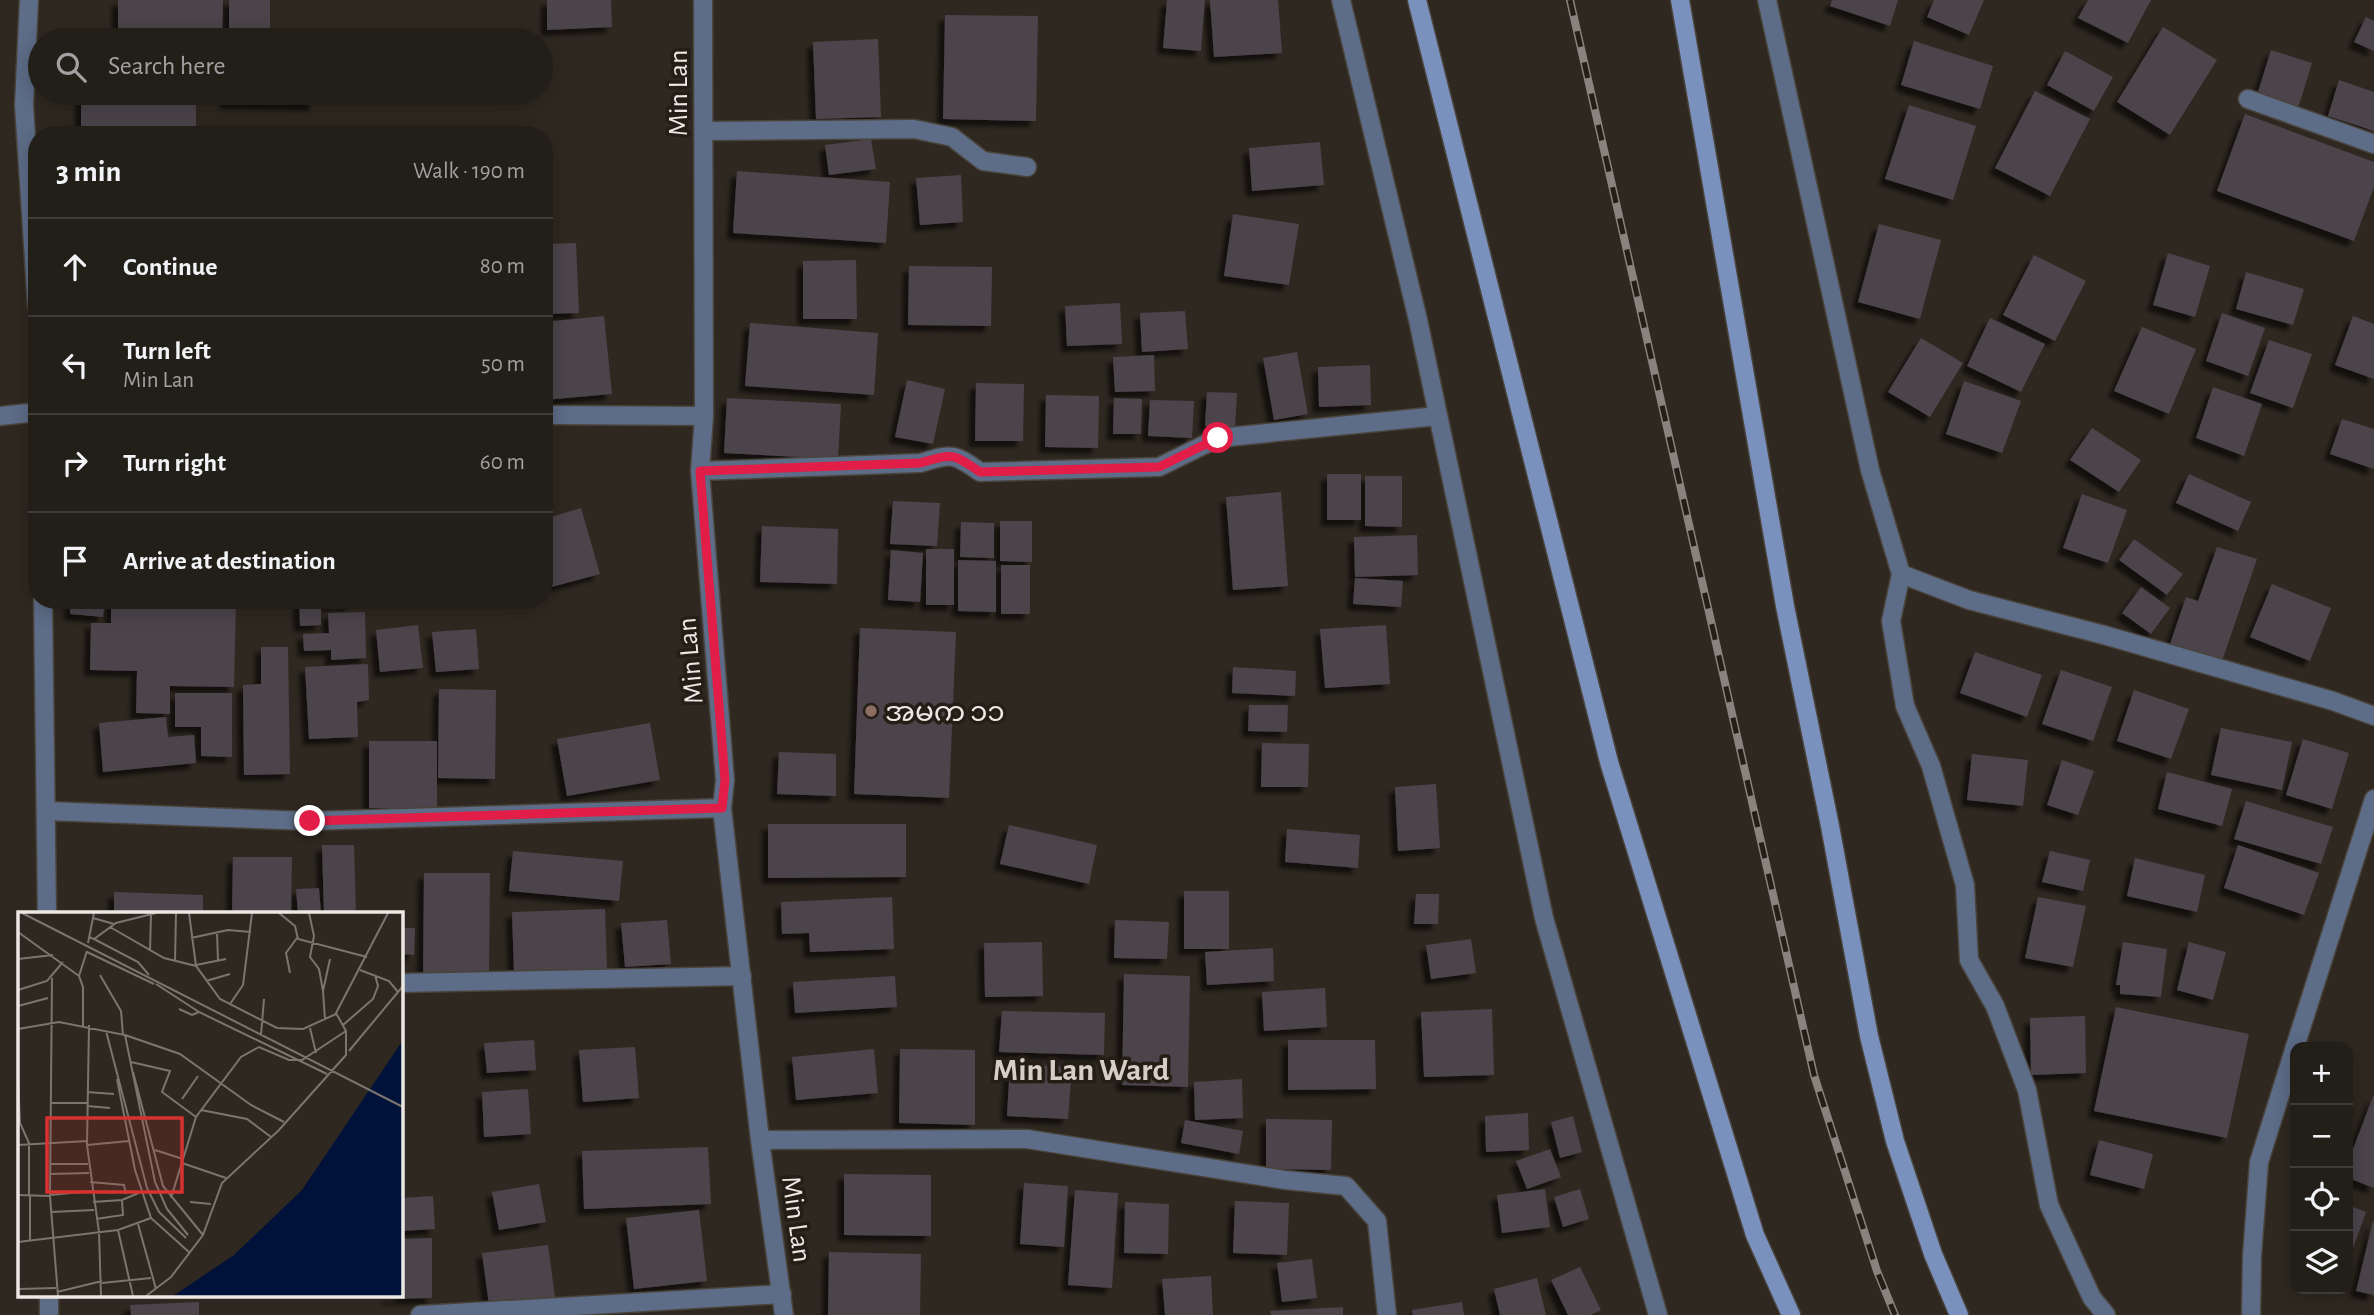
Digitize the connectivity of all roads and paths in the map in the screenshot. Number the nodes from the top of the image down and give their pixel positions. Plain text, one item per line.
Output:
1 (29, 0) edge
2 (703, 0) edge
3 (1341, 0) edge
4 (1417, 0) edge
5 (1681, 0) edge
6 (1767, 0) edge
7 (2248, 99) dead end
8 (704, 131) junction
9 (2374, 144) edge
10 (28, 167) edge
11 (1027, 167) dead end
12 (28, 413) edge
13 (553, 415) edge
14 (0, 416) edge
15 (704, 416) junction
16 (1438, 416) junction
17 (700, 471) junction
18 (1900, 574) junction
19 (43, 609) edge
20 (2374, 716) edge
21 (2374, 799) edge
22 (722, 808) junction
23 (47, 811) junction
24 (47, 912) edge
25 (741, 976) junction
26 (402, 983) edge
27 (2297, 1042) edge
28 (2290, 1063) edge
29 (760, 1140) junction
30 (782, 1294) junction
31 (1651, 1314) edge
32 (420, 1315) edge
33 (785, 1315) edge
34 (1387, 1315) edge
35 (1791, 1315) edge
36 (1959, 1315) edge
37 (2106, 1315) edge
38 (2251, 1315) edge

1 - 10 street
2 - 8 street, Min Lan
3 - 16 street
4 - 35 main road
5 - 36 main road
6 - 18 street
7 - 9 street
8 - 11 street
8 - 15 street, Min Lan
12 - 14 street
13 - 15 street
15 - 17 street, Min Lan
16 - 17 street
16 - 31 street
17 - 22 street, Min Lan
18 - 20 street
18 - 37 street
19 - 23 street
21 - 27 street
22 - 23 street
22 - 25 street, Min Lan
23 - 24 street
25 - 26 street
25 - 29 street, Min Lan
28 - 38 street
29 - 30 street, Min Lan
29 - 34 street
30 - 32 street
30 - 33 street, Min Lan

